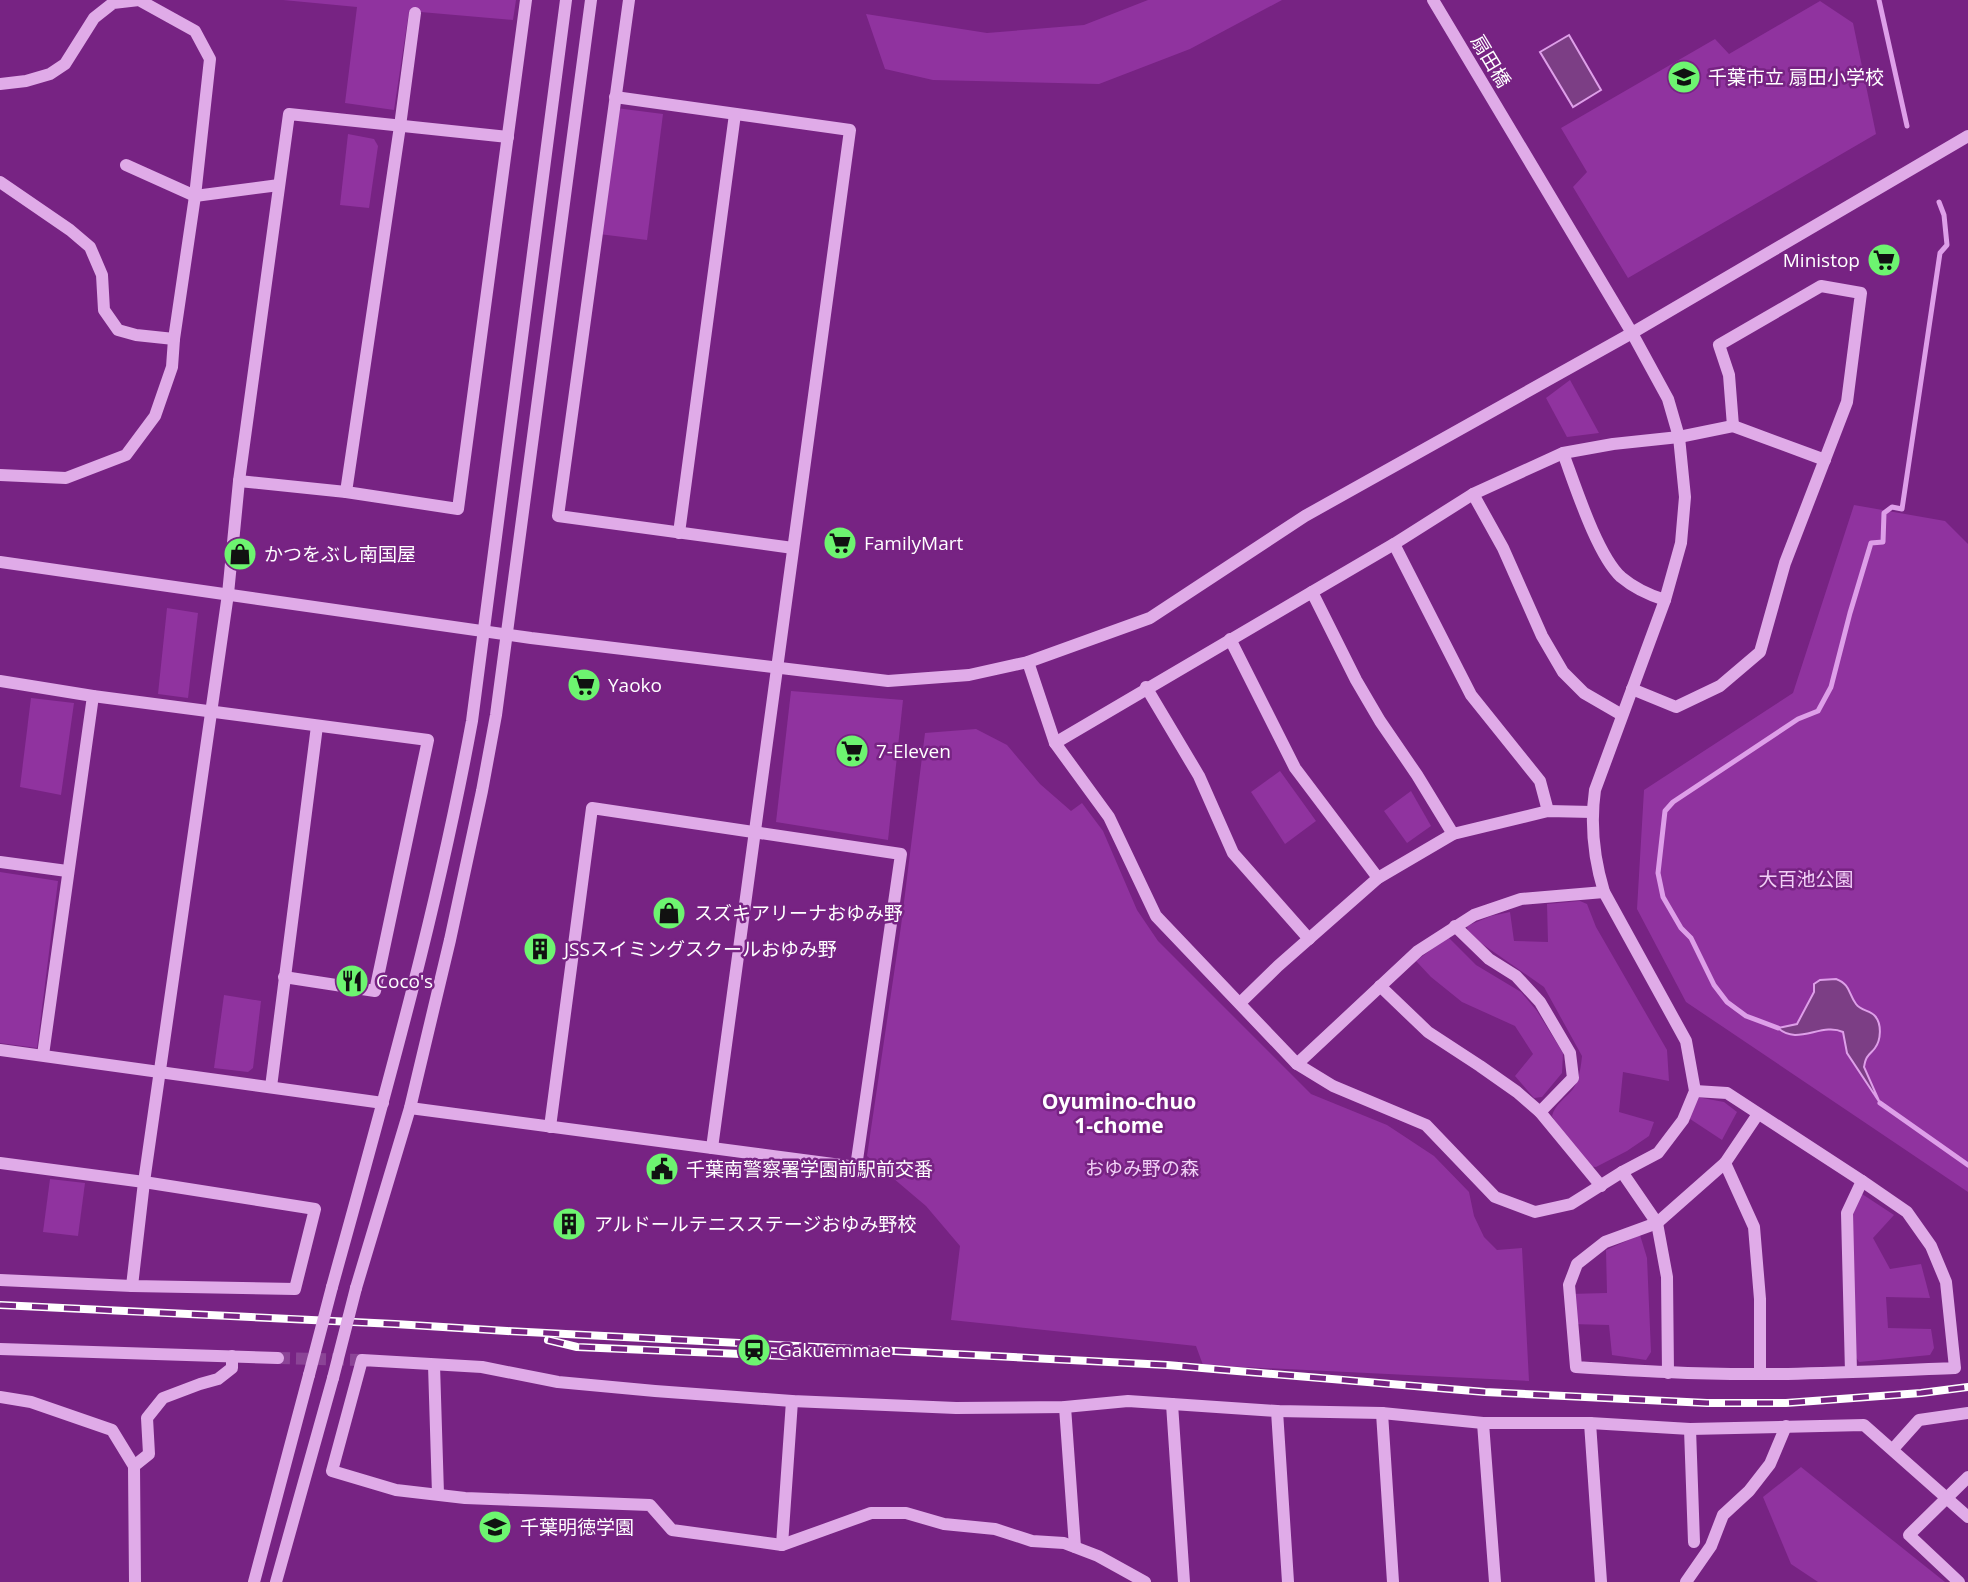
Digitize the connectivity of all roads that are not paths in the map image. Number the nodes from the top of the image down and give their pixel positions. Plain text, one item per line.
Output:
1 (526, 0) edge
2 (566, 0) edge
3 (591, 0) edge
4 (629, 0) edge
5 (1433, 0) edge
6 (415, 13) dead end
7 (0, 84) edge
8 (615, 97) junction
9 (735, 114) junction
10 (400, 126) junction
11 (1968, 136) edge
12 (508, 137) junction
13 (126, 165) dead end
14 (0, 182) edge
15 (279, 186) junction
16 (195, 196) junction
17 (1632, 333) junction
18 (174, 339) junction
19 (1733, 426) junction
20 (1679, 437) junction
21 (1563, 453) junction
22 (1825, 460) junction
23 (0, 475) edge
24 (239, 481) junction
25 (346, 492) junction
26 (1473, 494) junction
27 (678, 533) junction
28 (1394, 544) junction
29 (793, 548) junction
30 (0, 562) edge
31 (1312, 592) junction
32 (228, 594) junction
33 (1665, 600) junction
34 (483, 630) junction
35 (508, 634) junction
36 (1230, 639) junction
37 (1028, 662) junction
38 (777, 667) junction
39 (0, 681) edge
40 (1146, 687) junction
41 (1632, 689) junction
42 (93, 696) junction
43 (210, 710) junction
44 (1622, 715) junction
45 (317, 726) junction
46 (1055, 743) junction
47 (1548, 811) junction
48 (1592, 813) junction
49 (755, 832) junction
50 (1453, 834) junction
51 (0, 862) edge
52 (67, 871) junction
53 (1378, 878) junction
54 (1604, 892) junction
55 (1455, 926) junction
56 (1309, 939) junction
57 (284, 977) junction
58 (1380, 986) junction
59 (1240, 1003) junction
60 (0, 1049) edge
61 (43, 1055) junction
62 (1297, 1064) junction
63 (160, 1071) junction
64 (271, 1087) junction
65 (1695, 1091) junction
66 (383, 1103) junction
67 (410, 1108) junction
68 (1540, 1112) junction
69 (1758, 1114) junction
70 (550, 1127) junction
71 (712, 1148) junction
72 (0, 1163) edge
73 (1725, 1163) junction
74 (1622, 1172) junction
75 (1862, 1181) junction
76 (144, 1182) junction
77 (1601, 1186) junction
78 (1657, 1223) junction
79 (0, 1280) edge
80 (132, 1286) junction
81 (0, 1349) edge
82 (232, 1356) junction
83 (278, 1358) tunnel mouth
84 (434, 1364) junction
85 (1668, 1373) junction
86 (1759, 1373) junction
87 (1851, 1373) junction
88 (0, 1397) edge
89 (792, 1401) junction
90 (1172, 1404) junction
91 (1065, 1408) junction
92 (1277, 1411) junction
93 (1382, 1413) junction
94 (1968, 1413) edge
95 (1483, 1423) junction
96 (1590, 1423) junction
97 (1786, 1426) junction
98 (1690, 1429) junction
99 (1893, 1449) junction
100 (134, 1466) junction
101 (1968, 1477) edge
102 (438, 1494) junction
103 (1948, 1497) junction
104 (1968, 1517) edge
105 (1693, 1542) dead end
106 (782, 1545) junction
107 (1075, 1547) junction
108 (135, 1582) edge
109 (254, 1582) edge
110 (276, 1582) edge
111 (1145, 1582) edge
112 (1184, 1582) edge
113 (1288, 1582) edge
114 (1393, 1582) edge
115 (1495, 1582) edge
116 (1601, 1582) edge
117 (1686, 1582) edge
118 (1959, 1582) edge

1 - 12 street
2 - 34 street
3 - 35 street
4 - 8 street
5 - 17 street, 扇田橋
6 - 10 street
7 - 16 street
8 - 9 street
8 - 27 street
9 - 27 street
9 - 29 street
10 - 12 street
10 - 15 street
10 - 25 street
11 - 17 street
12 - 25 street
13 - 16 street
14 - 18 street
15 - 16 street
15 - 24 street
16 - 18 street
17 - 20 street, 扇田橋
17 - 37 street
18 - 23 street
19 - 20 street
19 - 22 street
19 - 22 street
20 - 21 street
20 - 33 street, 扇田橋
21 - 26 street
21 - 33 street
22 - 41 street
24 - 25 street
24 - 32 street
26 - 28 street
26 - 44 street
27 - 29 street
28 - 31 street
28 - 47 street
29 - 38 street
30 - 32 street
31 - 36 street
31 - 50 street
32 - 34 street
32 - 43 street
33 - 41 street, 扇田橋
34 - 35 street
34 - 66 street
35 - 38 street
35 - 67 street
36 - 40 street
36 - 53 street
37 - 38 street
37 - 46 street
38 - 49 street
39 - 42 street
40 - 46 street
40 - 56 street
41 - 44 street, 扇田橋
42 - 43 street
42 - 52 street
43 - 45 street
43 - 63 street
44 - 48 street, 扇田橋
45 - 57 street
45 - 57 street
46 - 59 street
47 - 48 street
47 - 50 street
48 - 54 street, 扇田橋
49 - 70 street
49 - 71 street
49 - 71 street
50 - 53 street
51 - 52 street
52 - 61 street
53 - 56 street
54 - 55 street
54 - 65 street, 扇田橋
55 - 58 street
55 - 68 street
56 - 59 street
57 - 64 street
58 - 62 street
58 - 68 street
59 - 62 street
60 - 61 street
61 - 63 street
62 - 77 street
63 - 64 street
63 - 76 street
64 - 66 street
65 - 69 street
65 - 74 street
66 - 109 street, bridge
67 - 70 street
67 - 110 street, bridge
68 - 77 street
69 - 73 street
69 - 75 street
70 - 71 street
72 - 76 street
73 - 78 street
73 - 86 street
74 - 77 street
74 - 78 street
75 - 87 street
75 - 87 street
76 - 80 street
76 - 80 street
78 - 85 street
78 - 85 street
79 - 80 street
81 - 82 street
82 - 83 street
82 - 100 street
84 - 89 street
84 - 102 street
84 - 102 street
85 - 86 street
86 - 87 street
88 - 100 street
89 - 91 street
89 - 106 street
90 - 91 street
90 - 92 street
90 - 112 street
91 - 107 street
92 - 93 street
92 - 113 street
93 - 95 street
93 - 114 street
94 - 99 street
95 - 96 street
95 - 115 street
96 - 98 street
96 - 116 street
97 - 98 street
97 - 99 street
97 - 117 street
98 - 105 street
99 - 103 street
100 - 108 street
101 - 103 street
102 - 106 street
103 - 104 street
103 - 118 street
106 - 107 street
107 - 111 street

